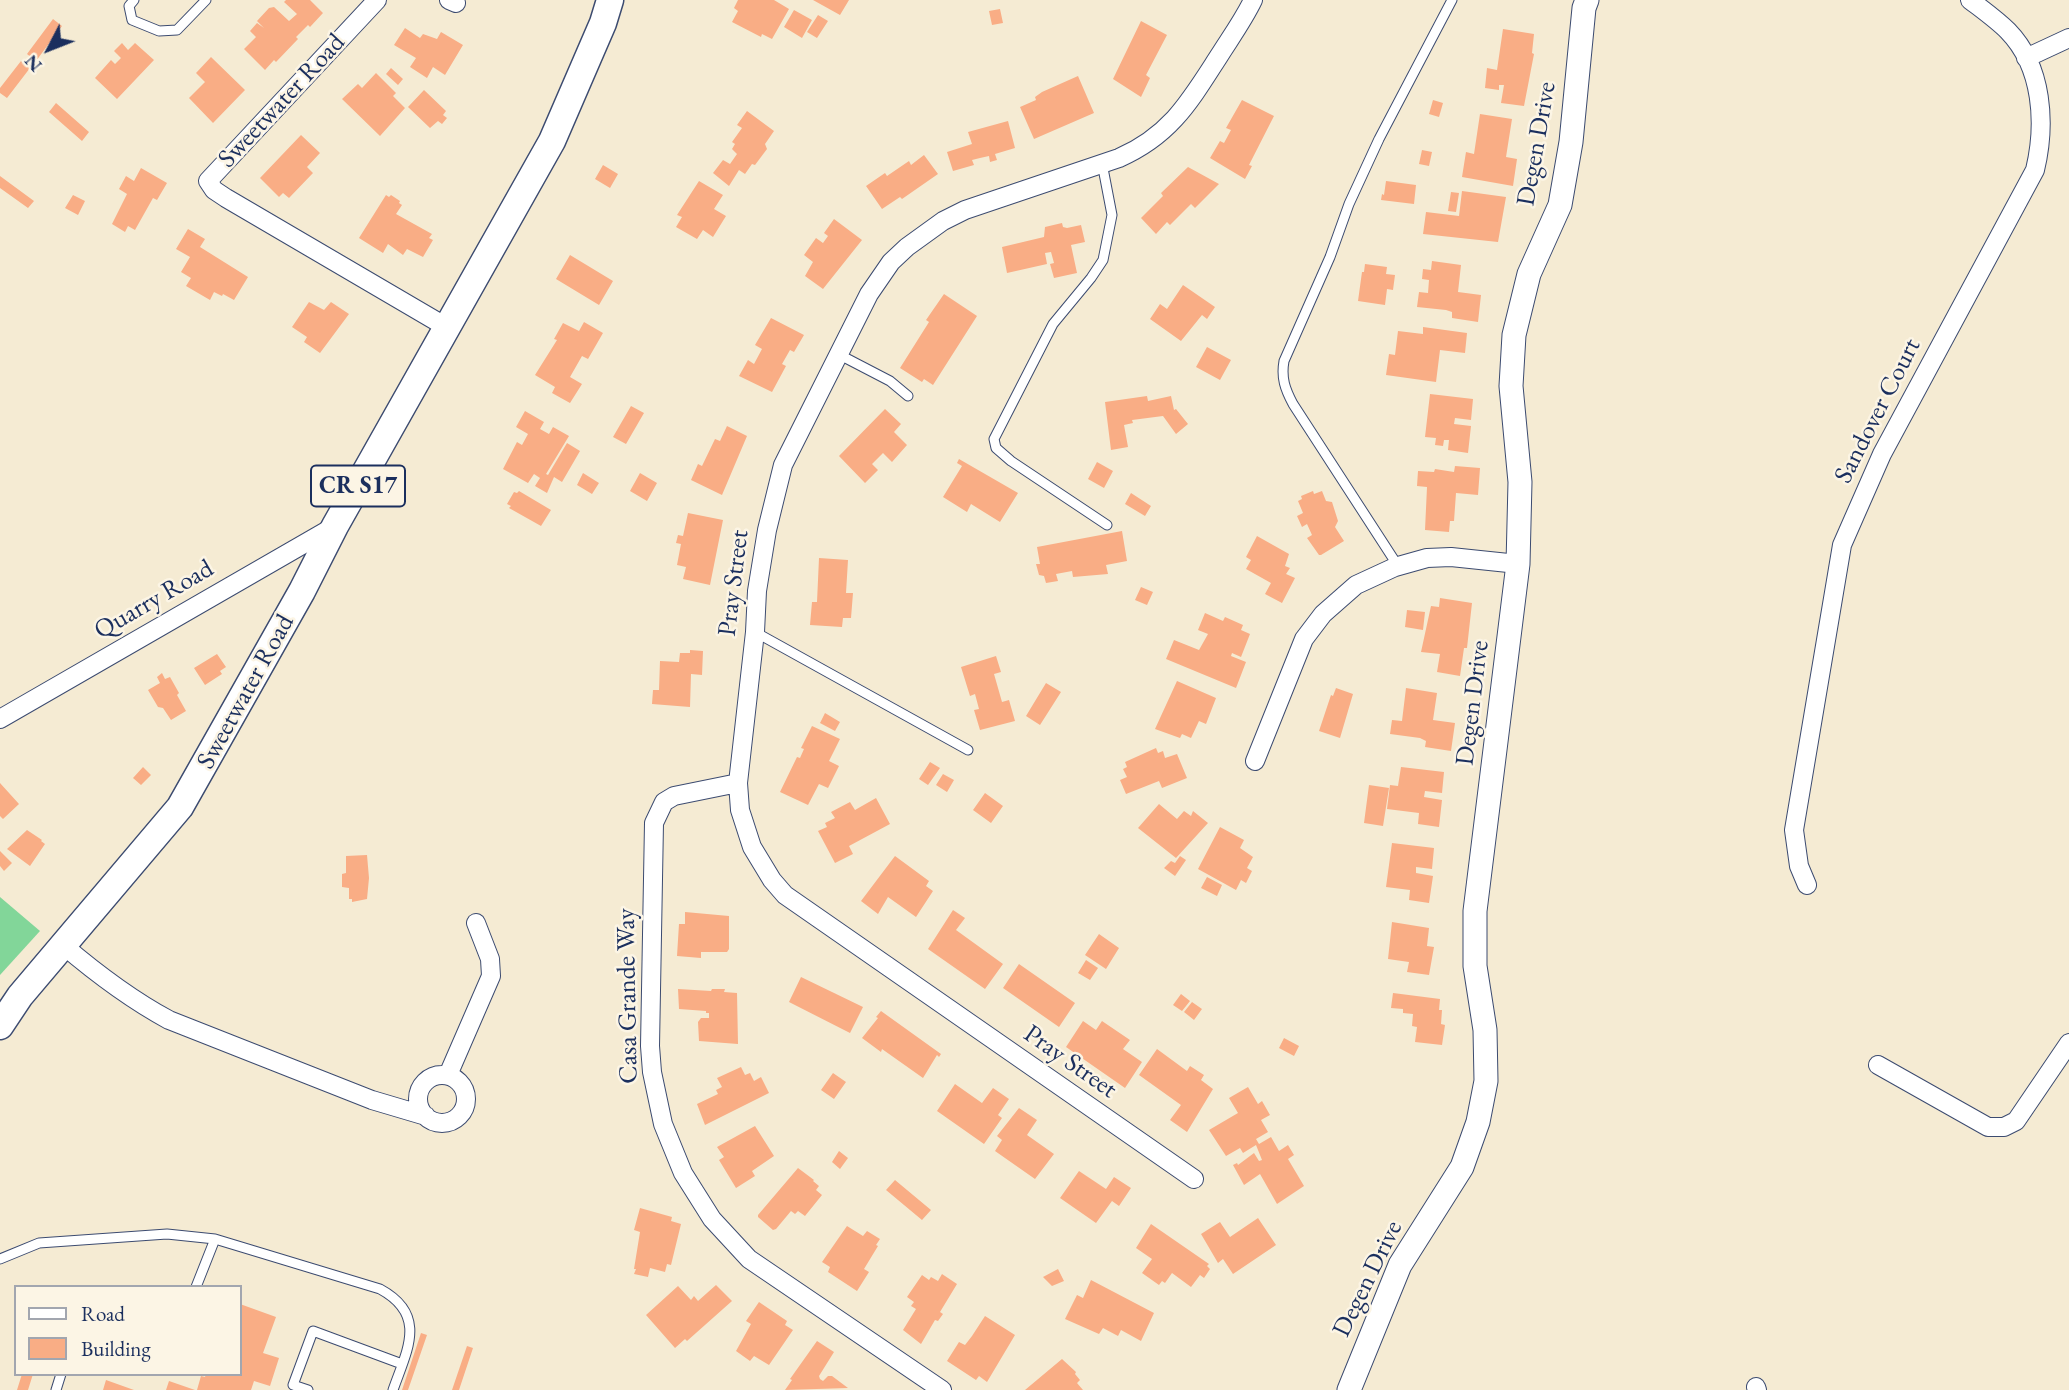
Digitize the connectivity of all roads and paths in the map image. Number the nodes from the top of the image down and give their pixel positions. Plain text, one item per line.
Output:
1 (134, 0) edge
2 (206, 0) edge
3 (377, 0) edge
4 (610, 0) edge
5 (1253, 0) edge
6 (1452, 0) edge
7 (1587, 0) edge
8 (1970, 0) edge
9 (2069, 37) edge
10 (2026, 58) junction
11 (1102, 163) junction
12 (447, 328) junction
13 (838, 354) junction
14 (908, 396) dead end
15 (1107, 525) dead end
16 (335, 526) junction
17 (1518, 564) junction
18 (1398, 566) junction
19 (755, 632) junction
20 (0, 719) edge
21 (968, 750) dead end
22 (1255, 761) dead end
23 (738, 783) junction
24 (1807, 886) dead end
25 (476, 923) dead end
26 (63, 945) junction
27 (0, 1026) edge
28 (2069, 1043) edge
29 (1878, 1065) dead end
30 (448, 1075) junction
31 (426, 1116) junction
32 (1194, 1179) dead end
33 (215, 1239) junction
34 (0, 1259) edge
35 (197, 1285) edge
36 (402, 1364) junction
37 (307, 1390) edge
38 (393, 1390) edge
39 (942, 1390) edge
40 (1349, 1390) edge

1 - 2 lane
3 - 12 street, Sweetwater Road
4 - 12 main road, Sweetwater Road / CR S17
5 - 11 street, Pray Street
6 - 18 lane
7 - 17 street, Degen Drive
8 - 10 street, Sandover Court
9 - 10 street
10 - 24 street, Sandover Court
11 - 13 street, Pray Street
11 - 15 lane
12 - 16 main road, Sweetwater Road / CR S17
13 - 14 lane
13 - 19 street, Pray Street
16 - 20 street, Quarry Road
16 - 26 main road, Sweetwater Road / CR S17
17 - 18 street
17 - 40 street, Degen Drive
18 - 22 street
19 - 21 lane
19 - 23 street, Pray Street
23 - 32 street, Pray Street
23 - 39 street, Casa Grande Way
25 - 30 street
26 - 27 main road, Sweetwater Road / CR S17
26 - 31 street
28 - 29 street
30 - 31 street
30 - 31 street
33 - 34 lane
33 - 35 lane
33 - 36 lane
36 - 37 lane
36 - 38 lane

